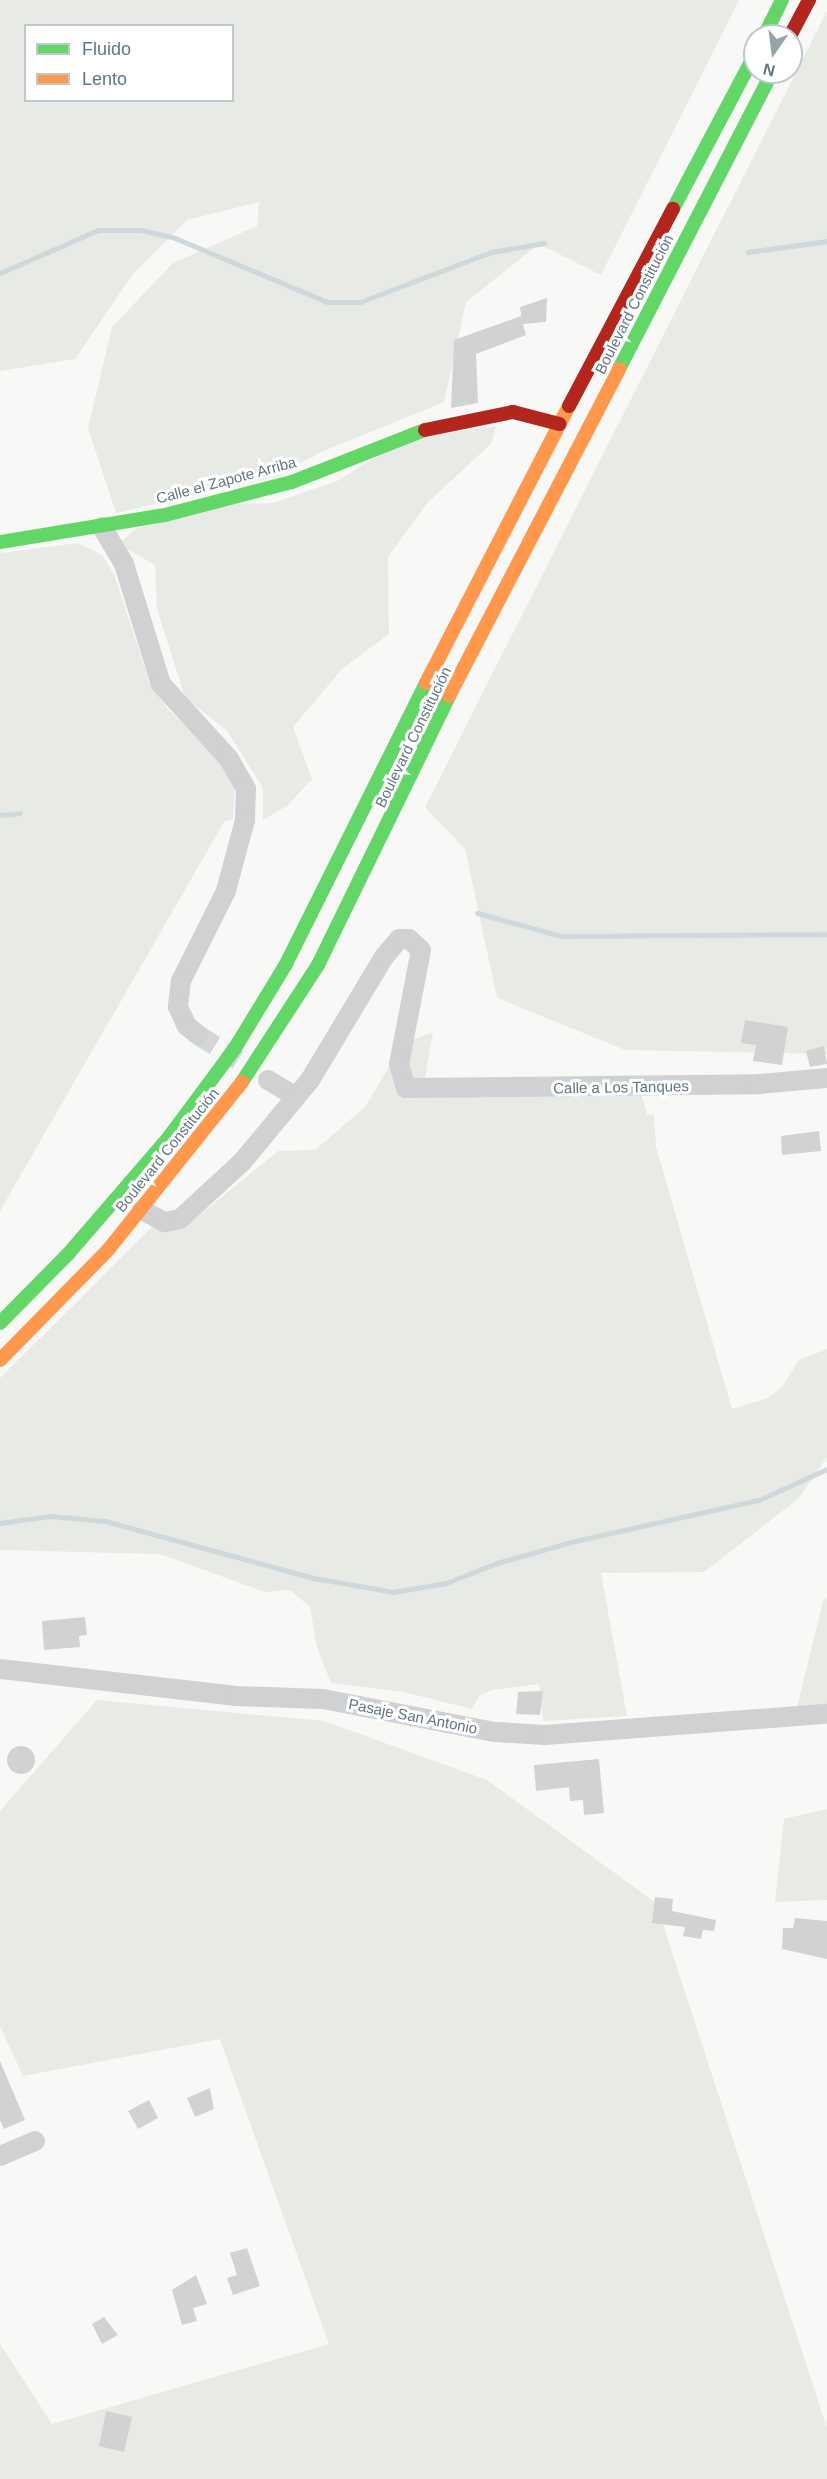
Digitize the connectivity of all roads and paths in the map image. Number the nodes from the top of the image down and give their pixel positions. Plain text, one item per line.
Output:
1 (782, 0) edge
2 (809, 0) edge
3 (770, 24) edge
4 (796, 24) edge
5 (743, 77) edge
6 (766, 84) edge
7 (559, 424) junction
8 (102, 527) junction
9 (0, 542) edge
10 (198, 1035) tunnel mouth
11 (827, 1078) edge
12 (268, 1080) dead end
13 (296, 1097) junction
14 (142, 1210) junction
15 (0, 1323) edge
16 (0, 1360) edge
17 (0, 1669) edge
18 (827, 1714) edge
19 (35, 2141) dead end
20 (0, 2156) edge

1 - 3 main road
2 - 4 main road
5 - 7 main road, Boulevard Constitución
6 - 14 main road, Boulevard Constitución
7 - 8 main road, Calle el Zapote Arriba
7 - 15 main road, Boulevard Constitución
8 - 9 main road, Calle el Zapote Arriba
8 - 10 street
11 - 13 street, Calle a Los Tanques
12 - 13 street
13 - 14 street
14 - 16 main road, Boulevard Constitución
17 - 18 street, Pasaje San Antonio
19 - 20 street

